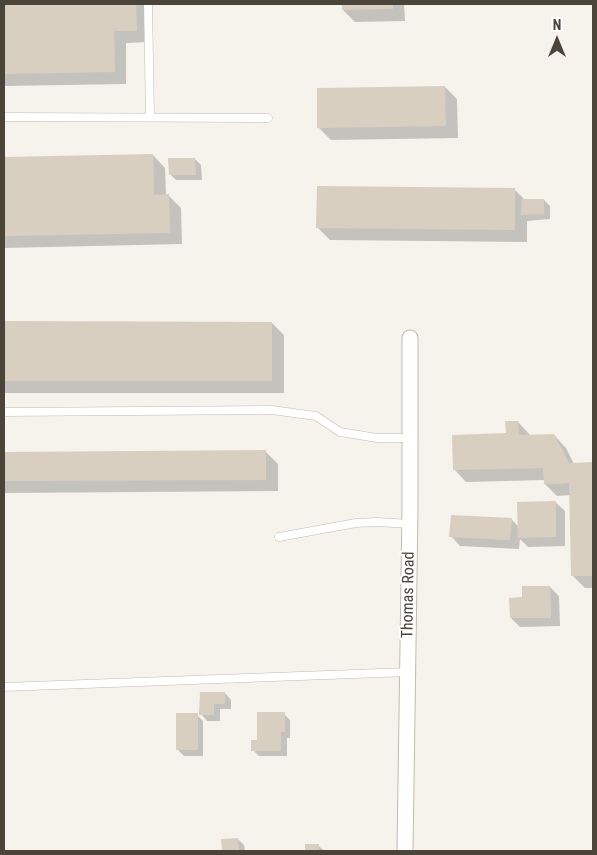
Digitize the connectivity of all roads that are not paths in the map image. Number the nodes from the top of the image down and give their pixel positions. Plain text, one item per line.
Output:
1 (148, 4) edge
2 (4, 117) edge
3 (150, 117) junction
4 (268, 118) dead end
5 (410, 338) dead end
6 (4, 412) edge
7 (410, 438) junction
8 (410, 524) junction
9 (279, 537) dead end
10 (408, 672) junction
11 (4, 687) edge
12 (405, 851) edge

1 - 3 lane
2 - 3 lane
3 - 4 lane
5 - 7 street, Thomas Road
6 - 7 lane
7 - 8 street, Thomas Road
8 - 9 lane
8 - 10 street, Thomas Road
10 - 11 lane
10 - 12 street, Thomas Road

